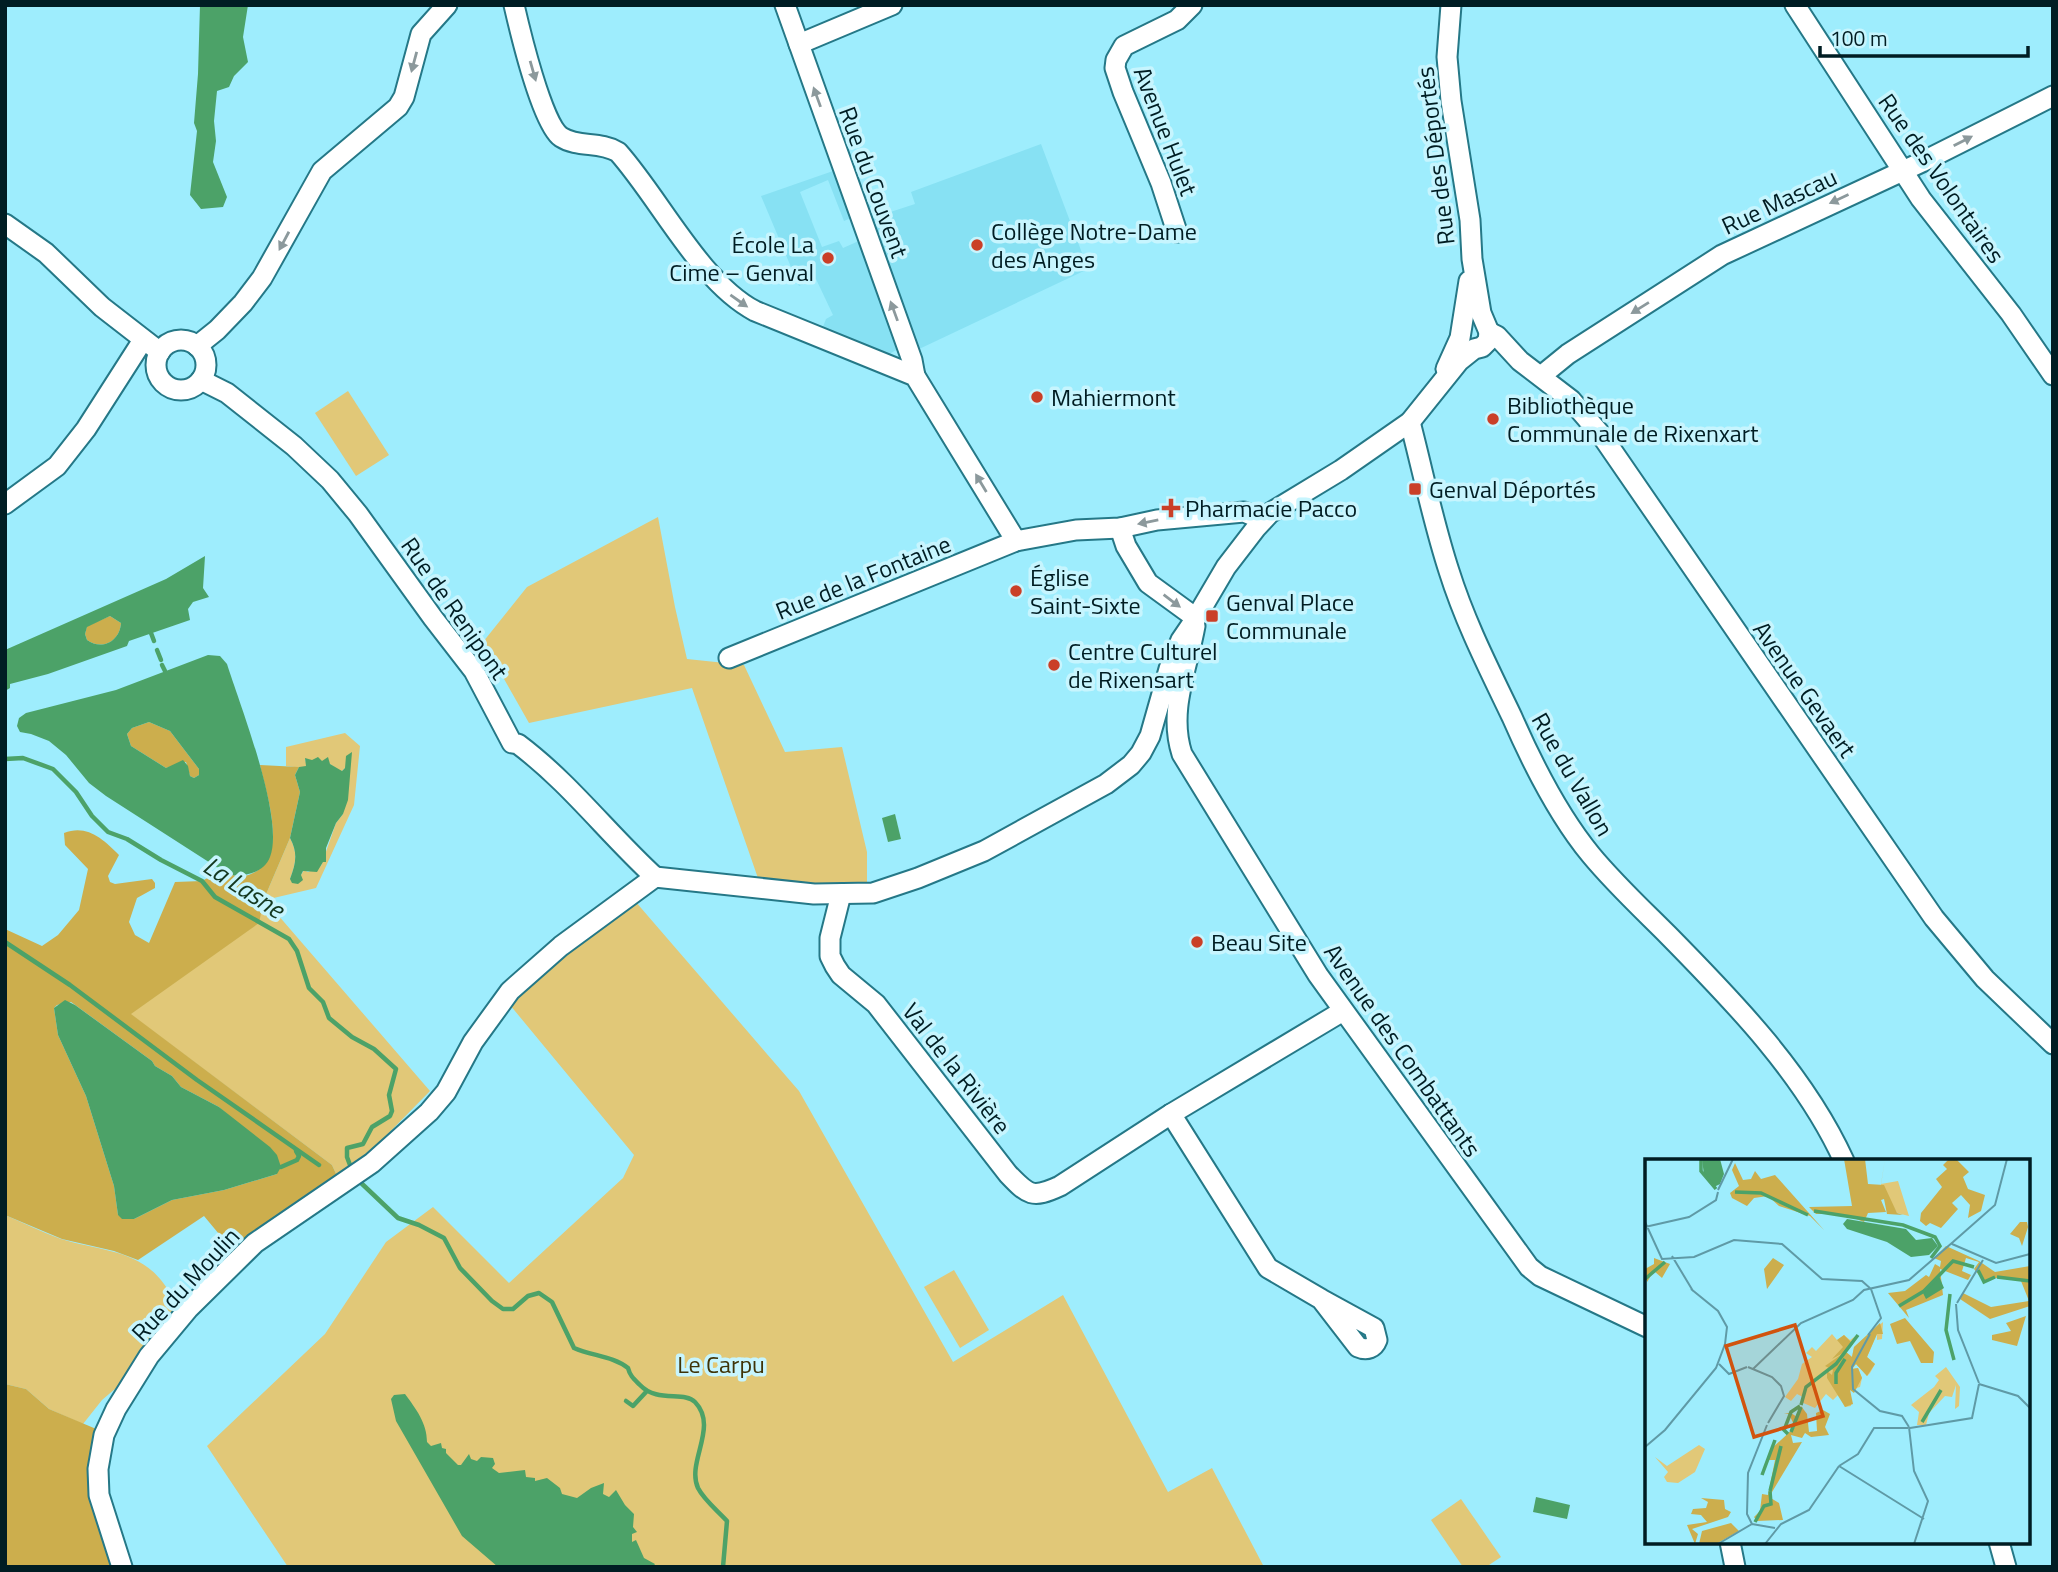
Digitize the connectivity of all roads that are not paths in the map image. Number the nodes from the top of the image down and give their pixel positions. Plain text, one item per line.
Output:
1 (447, 5) edge
2 (514, 5) edge
3 (785, 5) edge
4 (892, 5) edge
5 (1192, 5) edge
6 (1451, 5) edge
7 (1795, 5) edge
8 (799, 44) junction
9 (2053, 96) edge
10 (1902, 171) junction
11 (5, 225) edge
12 (1177, 232) dead end
13 (1475, 336) junction
14 (143, 340) junction
15 (197, 346) junction
16 (160, 352) junction
17 (2053, 375) edge
18 (915, 376) junction
19 (1541, 376) junction
20 (201, 380) junction
21 (1410, 422) junction
22 (5, 504) edge
23 (1263, 520) junction
24 (1120, 528) junction
25 (1016, 541) junction
26 (1196, 618) junction
27 (729, 658) dead end
28 (656, 877) junction
29 (841, 894) junction
30 (1343, 1011) junction
31 (2053, 1044) edge
32 (1171, 1114) junction
33 (1843, 1159) edge
34 (1321, 1299) dead end
35 (1645, 1326) edge
36 (1730, 1544) edge
37 (2000, 1544) edge
38 (122, 1567) edge
39 (1735, 1567) edge
40 (2006, 1567) edge

1 -> 15 street
2 -> 18 street
3 - 8 street, Rue du Couvent
4 - 8 street
5 - 12 street, Avenue Hulet
6 - 13 street, Rue des Déportés
7 - 10 street, Rue des Volontaires
18 -> 8 street, Rue du Couvent
10 -> 9 street, Rue Mascau
10 - 17 street, Rue des Volontaires
10 -> 19 street, Rue Mascau
11 - 14 street
13 - 19 street, Avenue Gevaert
13 - 21 street
14 - 16 street
14 - 22 street
15 - 16 street
15 - 20 street
16 - 20 street
25 -> 18 street, Rue du Couvent
19 - 31 street, Avenue Gevaert
20 - 28 street, Rue de Renipont
21 - 23 street
21 - 33 street, Rue du Vallon
23 -> 24 street, Rue de la Fontaine
23 - 26 street
24 - 25 street, Rue de la Fontaine
24 -> 26 street
25 - 27 street, Rue de la Fontaine
26 - 29 street
26 - 30 street, Avenue des Combattants
28 - 29 street
28 - 38 street, Rue du Moulin
29 - 32 street, Val de la Rivière
30 - 32 street, Val de la Rivière
30 - 35 street, Avenue des Combattants
32 - 34 street
36 - 39 street
37 - 40 street

